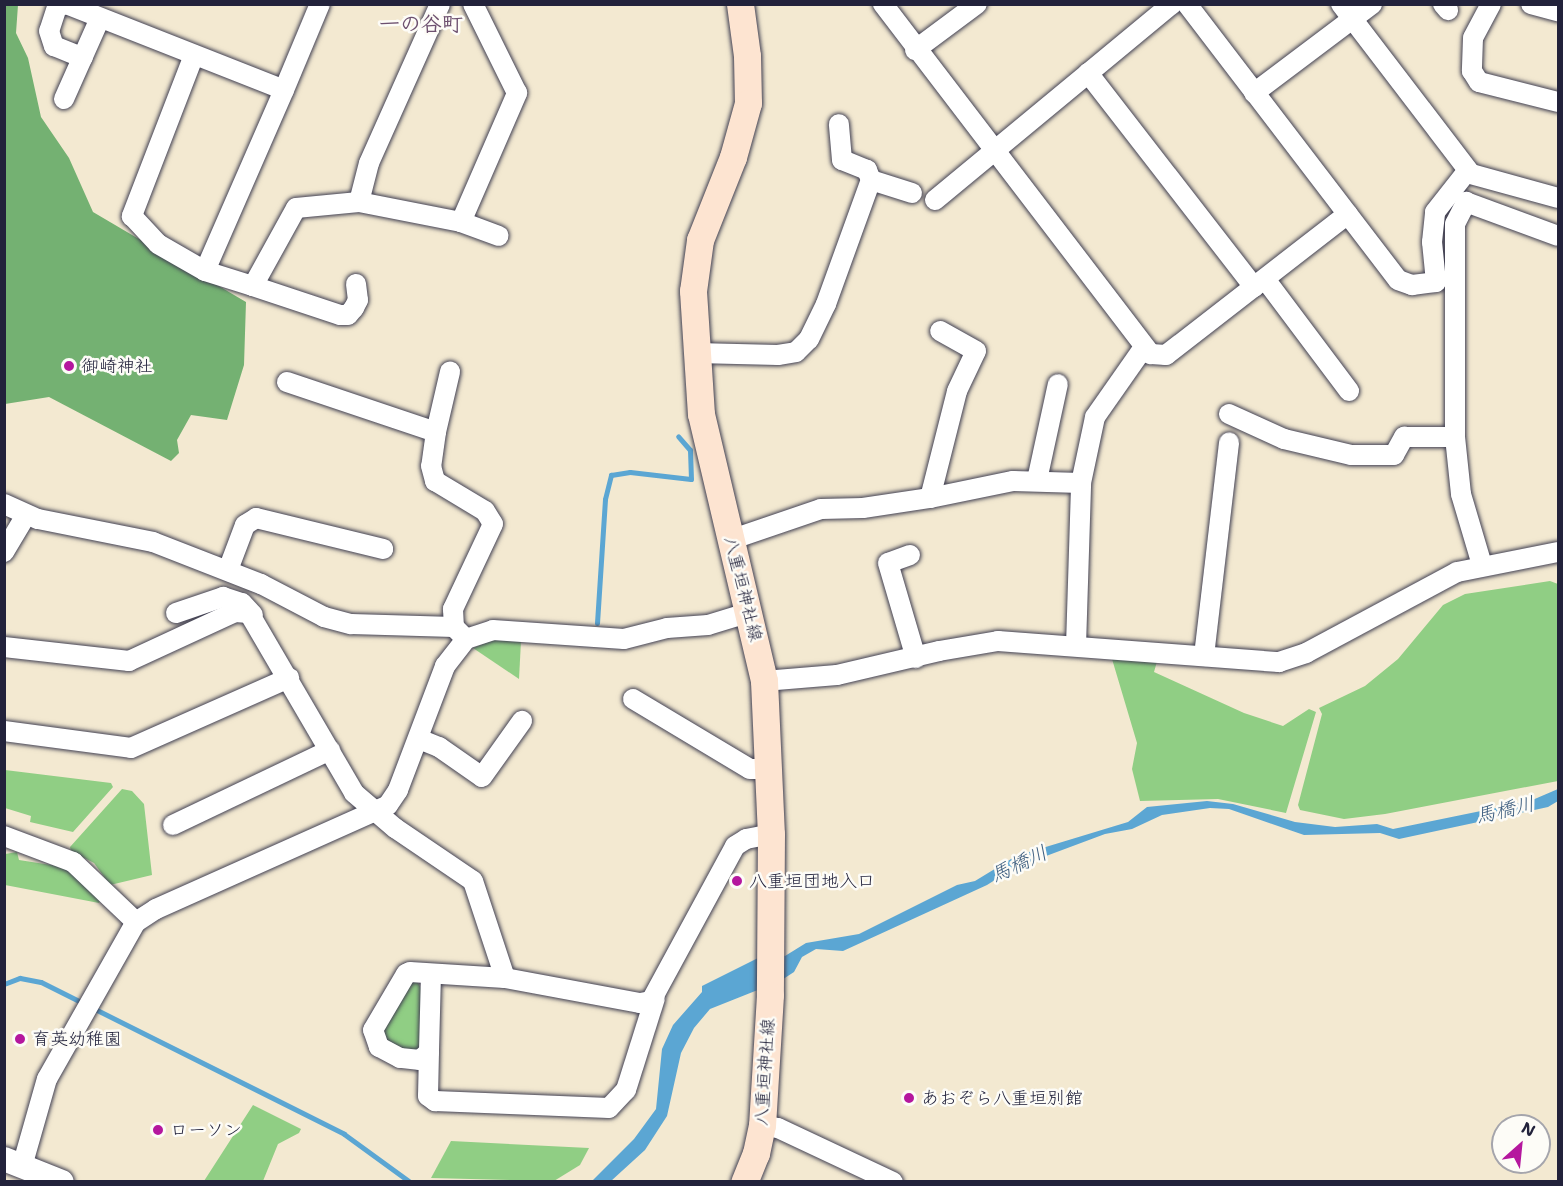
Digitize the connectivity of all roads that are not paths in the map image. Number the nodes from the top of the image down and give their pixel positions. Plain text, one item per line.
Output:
1 (66, 4) edge
2 (320, 4) edge
3 (440, 4) edge
4 (473, 4) edge
5 (740, 4) edge
6 (883, 4) edge
7 (977, 4) edge
8 (1172, 4) edge
9 (1187, 4) edge
10 (1372, 4) edge
11 (1491, 4) edge
12 (1531, 4) edge
13 (1558, 11) edge
14 (1346, 12) edge
15 (97, 25) dead end
16 (915, 50) junction
17 (194, 55) junction
18 (83, 58) junction
19 (1088, 73) junction
20 (284, 90) junction
21 (1254, 93) junction
22 (64, 99) dead end
23 (1558, 102) edge
24 (839, 124) dead end
25 (997, 152) junction
26 (1467, 170) junction
27 (871, 180) junction
28 (912, 193) dead end
29 (1558, 198) edge
30 (935, 200) dead end
31 (359, 202) junction
32 (1348, 214) junction
33 (461, 222) junction
34 (499, 236) dead end
35 (1558, 236) edge
36 (205, 271) junction
37 (1444, 281) junction
38 (1259, 283) junction
39 (356, 284) dead end
40 (253, 286) junction
41 (940, 332) dead end
42 (1144, 347) junction
43 (696, 353) junction
44 (450, 372) dead end
45 (287, 382) dead end
46 (1058, 384) dead end
47 (1349, 392) dead end
48 (1229, 414) dead end
49 (436, 432) junction
50 (1455, 437) junction
51 (1229, 442) dead end
52 (1037, 480) junction
53 (1081, 483) junction
54 (930, 498) junction
55 (4, 504) edge
56 (26, 515) junction
57 (730, 540) junction
58 (383, 549) dead end
59 (4, 552) edge
60 (1558, 552) edge
61 (910, 555) dead end
62 (1482, 565) junction
63 (228, 570) junction
64 (176, 613) dead end
65 (747, 613) junction
66 (255, 617) junction
67 (460, 633) junction
68 (1076, 646) junction
69 (4, 647) edge
70 (1204, 656) junction
71 (916, 658) junction
72 (289, 678) junction
73 (764, 681) junction
74 (633, 699) dead end
75 (522, 721) dead end
76 (4, 730) edge
77 (419, 739) junction
78 (330, 750) junction
79 (769, 770) junction
80 (376, 810) junction
81 (172, 825) dead end
82 (771, 834) junction
83 (4, 836) edge
84 (136, 922) junction
85 (431, 974) junction
86 (505, 978) junction
87 (655, 998) junction
88 (429, 1052) junction
89 (762, 1125) junction
90 (14, 1161) edge
91 (62, 1182) edge
92 (744, 1182) edge
93 (893, 1182) edge

1 - 17 street
1 - 18 street
2 - 20 street
3 - 31 street
4 - 33 street
5 - 43 main road, 八重垣神社線
6 - 16 street
7 - 16 street
8 - 19 street
9 - 21 street
10 - 14 street
11 - 23 street
12 - 13 street
14 - 21 street
14 - 26 street
15 - 18 street
16 - 25 street
17 - 20 street
17 - 36 street
18 - 22 street
19 - 25 street
19 - 38 street
20 - 36 street
21 - 32 street
24 - 27 street
25 - 30 street
25 - 42 street
26 - 29 street
26 - 37 street
27 - 28 street
27 - 43 street
31 - 33 street
31 - 40 street
32 - 37 street
32 - 38 street
33 - 34 street
35 - 37 street
36 - 40 street
37 - 50 street
38 - 42 street
38 - 47 street
39 - 40 street
41 - 54 street
42 - 53 street
43 - 57 main road, 八重垣神社線
44 - 49 street
45 - 49 street
46 - 52 street
48 - 50 street
49 - 67 street
50 - 62 street
51 - 70 street
52 - 53 street
52 - 54 street
53 - 68 street
54 - 57 street
55 - 56 street
56 - 59 street
56 - 63 street
57 - 65 main road, 八重垣神社線
58 - 63 street
60 - 62 street
61 - 71 street
62 - 70 street
63 - 67 street
64 - 66 street
65 - 67 street
65 - 73 main road, 八重垣神社線
66 - 69 street
66 - 72 street
67 - 77 street
68 - 70 street
68 - 71 street
71 - 73 street
72 - 76 street
72 - 78 street
73 - 79 main road, 八重垣神社線
74 - 79 street
75 - 77 street
77 - 80 street
78 - 80 street
78 - 81 street
79 - 82 main road, 八重垣神社線
80 - 84 street
80 - 86 street
82 - 87 street
82 - 89 main road, 八重垣神社線
83 - 84 street
84 - 90 street
85 - 86 street
85 - 88 street
85 - 88 street
86 - 87 street
87 - 88 street
89 - 92 main road, 八重垣神社線
89 - 93 street
90 - 91 street

